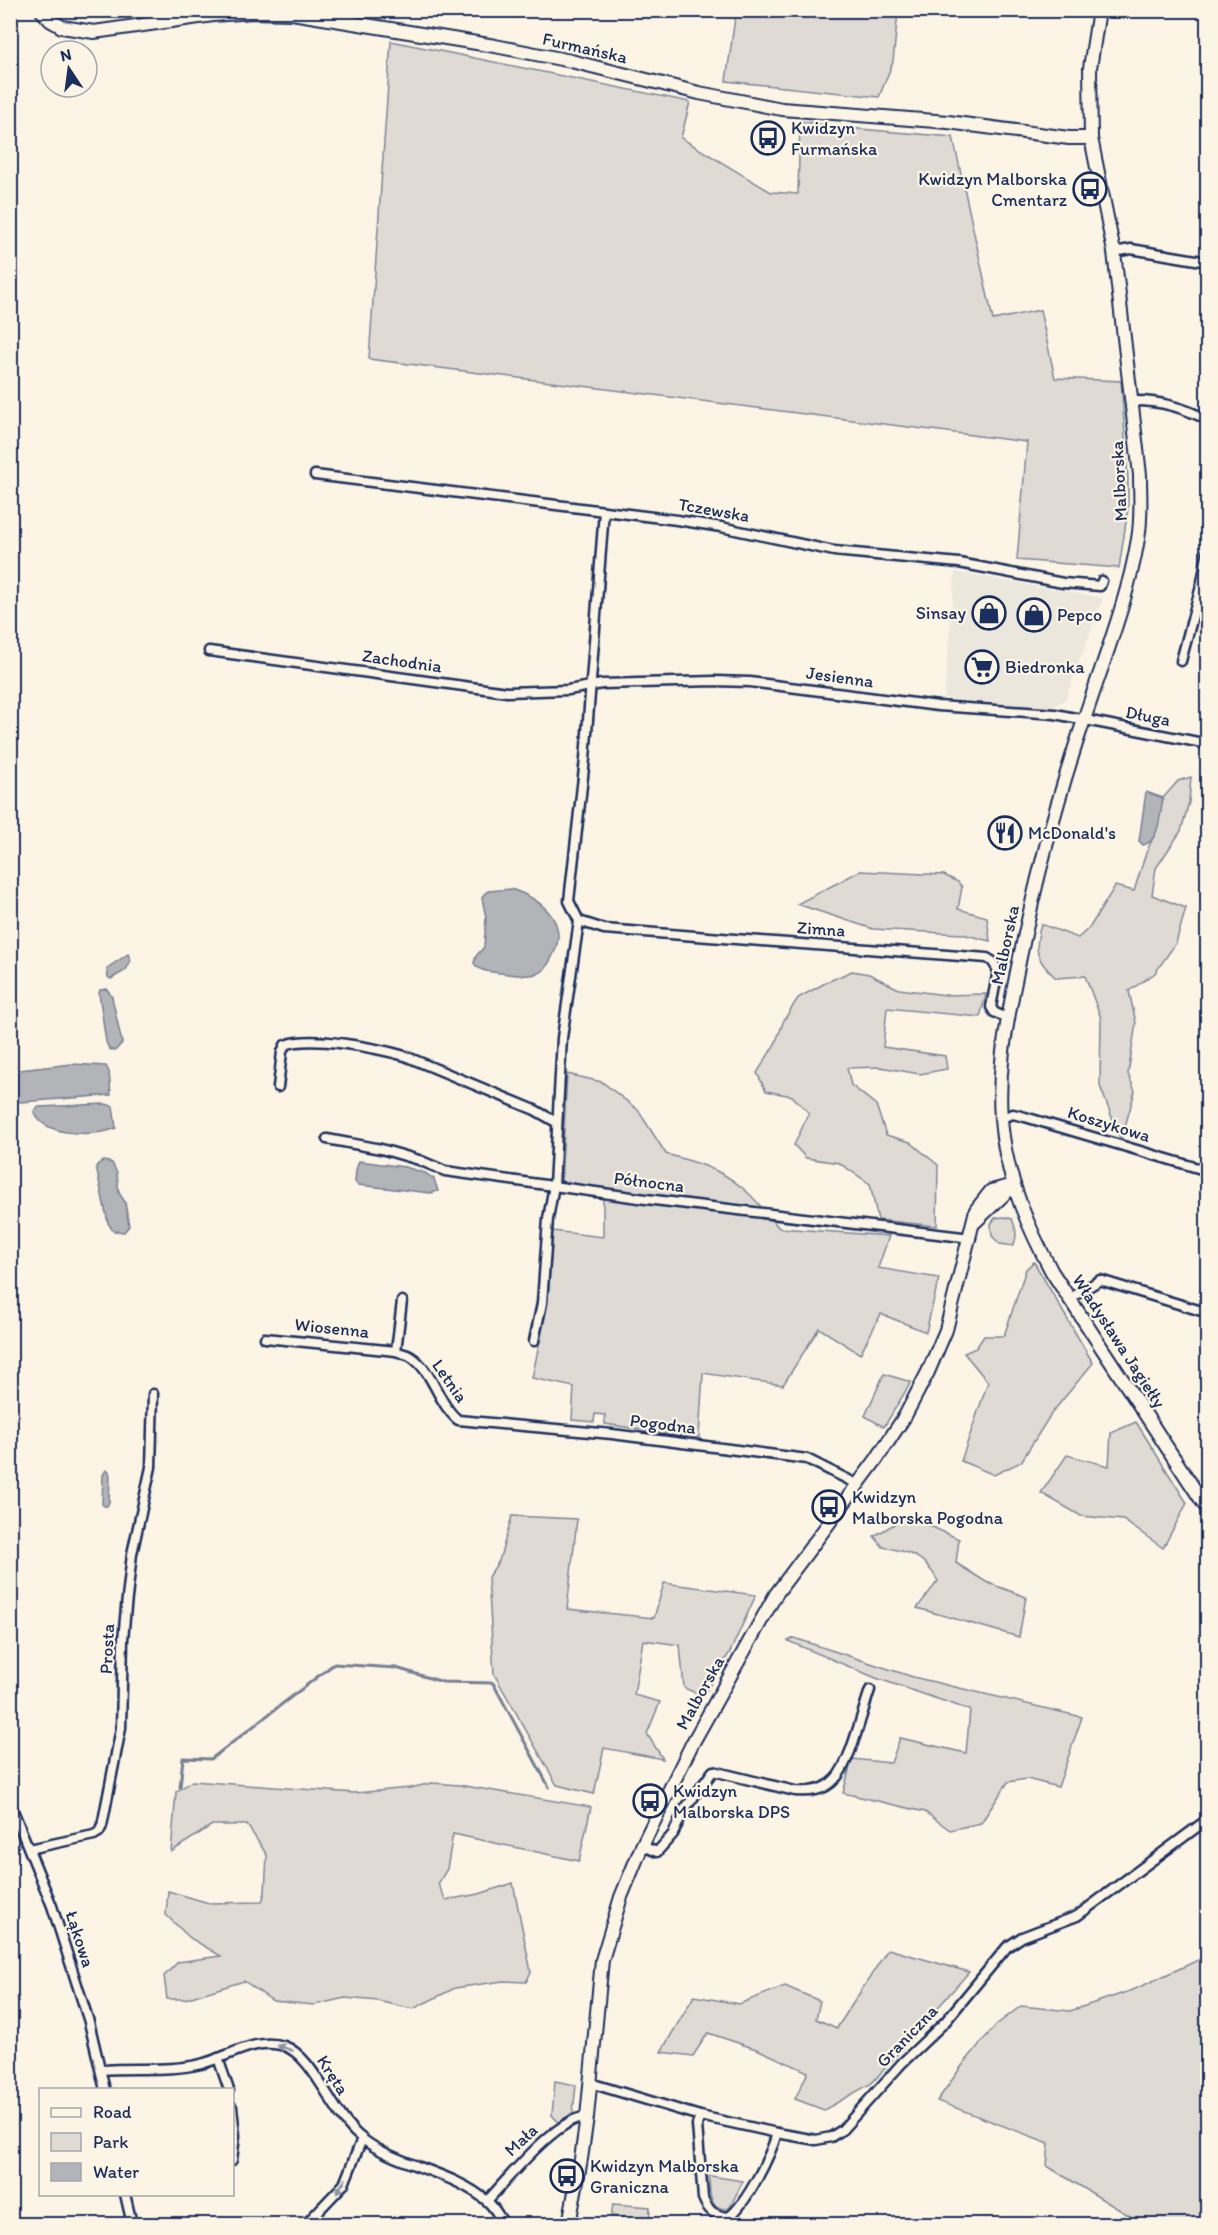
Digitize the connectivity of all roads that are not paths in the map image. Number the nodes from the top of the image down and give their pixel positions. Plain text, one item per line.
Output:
1 (41, 10) edge
2 (1099, 10) edge
3 (1091, 138) junction
4 (1114, 252) junction
5 (1208, 262) edge
6 (1131, 401) junction
7 (1208, 420) edge
8 (315, 474) dead end
9 (604, 511) junction
10 (1208, 550) edge
11 (1102, 580) dead end
12 (209, 651) dead end
13 (1181, 661) dead end
14 (591, 686) junction
15 (1083, 720) junction
16 (1208, 744) edge
17 (579, 921) junction
18 (1008, 1019) junction
19 (278, 1087) dead end
20 (1001, 1118) junction
21 (556, 1122) junction
22 (327, 1139) dead end
23 (1208, 1171) edge
24 (554, 1185) junction
25 (1014, 1185) junction
26 (998, 1200) junction
27 (1020, 1206) junction
28 (974, 1223) junction
29 (971, 1238) junction
30 (1069, 1299) junction
31 (402, 1301) dead end
32 (1208, 1313) edge
33 (265, 1338) dead end
34 (534, 1341) dead end
35 (396, 1351) junction
36 (153, 1394) dead end
37 (458, 1420) joint
38 (857, 1484) junction
39 (1208, 1510) edge
40 (870, 1690) dead end
41 (10, 1803) edge
42 (1208, 1819) edge
43 (642, 1846) junction
44 (29, 1848) junction
45 (218, 2058) junction
46 (101, 2070) junction
47 (590, 2083) junction
48 (105, 2088) edge
49 (228, 2088) edge
50 (700, 2116) junction
51 (587, 2117) junction
52 (234, 2126) edge
53 (777, 2133) junction
54 (362, 2139) junction
55 (234, 2144) edge
56 (125, 2196) edge
57 (487, 2201) junction
58 (501, 2223) edge
59 (132, 2224) edge
60 (306, 2224) edge
61 (568, 2224) edge

1 - 3 street, Furmańska
2 - 3 street, Malborska
3 - 4 street, Malborska
4 - 5 street
4 - 6 street, Malborska
6 - 7 street
6 - 15 street, Malborska
8 - 9 street, Tczewska
9 - 11 street, Tczewska
9 - 14 street
10 - 13 street
12 - 14 street, Zachodnia
14 - 15 street, Jesienna
14 - 17 street
15 - 16 street, Długa
15 - 18 street, Malborska
17 - 18 street, Zimna
17 - 21 street
18 - 20 street, Malborska
19 - 21 street
20 - 23 street, Koszykowa
20 - 25 street, Malborska
21 - 24 street
22 - 24 street, Północna
24 - 29 street, Północna
24 - 34 street
25 - 26 street
25 - 27 street, Władysława Jagiełły
25 - 28 street, Malborska
26 - 27 street
26 - 28 street
27 - 30 street, Władysława Jagiełły
28 - 29 street, Malborska
29 - 38 street, Malborska
30 - 32 street
30 - 39 street, Władysława Jagiełły
31 - 35 street
33 - 35 street, Wiosenna
35 - 37 street, Letnia
36 - 44 street, Prosta
37 - 38 street, Pogodna
38 - 43 street, Malborska
40 - 43 street
41 - 44 street, Łąkowa
42 - 53 street, Graniczna
43 - 47 street, Malborska
44 - 46 street, Łąkowa
45 - 46 street, Kręta
45 - 49 street
54 -> 45 street, Kręta
46 - 48 street, Łąkowa
47 - 50 street, Graniczna
47 - 51 street, Malborska
50 - 53 street, Graniczna
50 - 53 street
51 - 57 street, Mała
51 - 61 street, Malborska
52 - 55 street
54 - 57 street, Kręta
54 -> 60 street
56 - 59 street
57 - 58 street, Kręta

